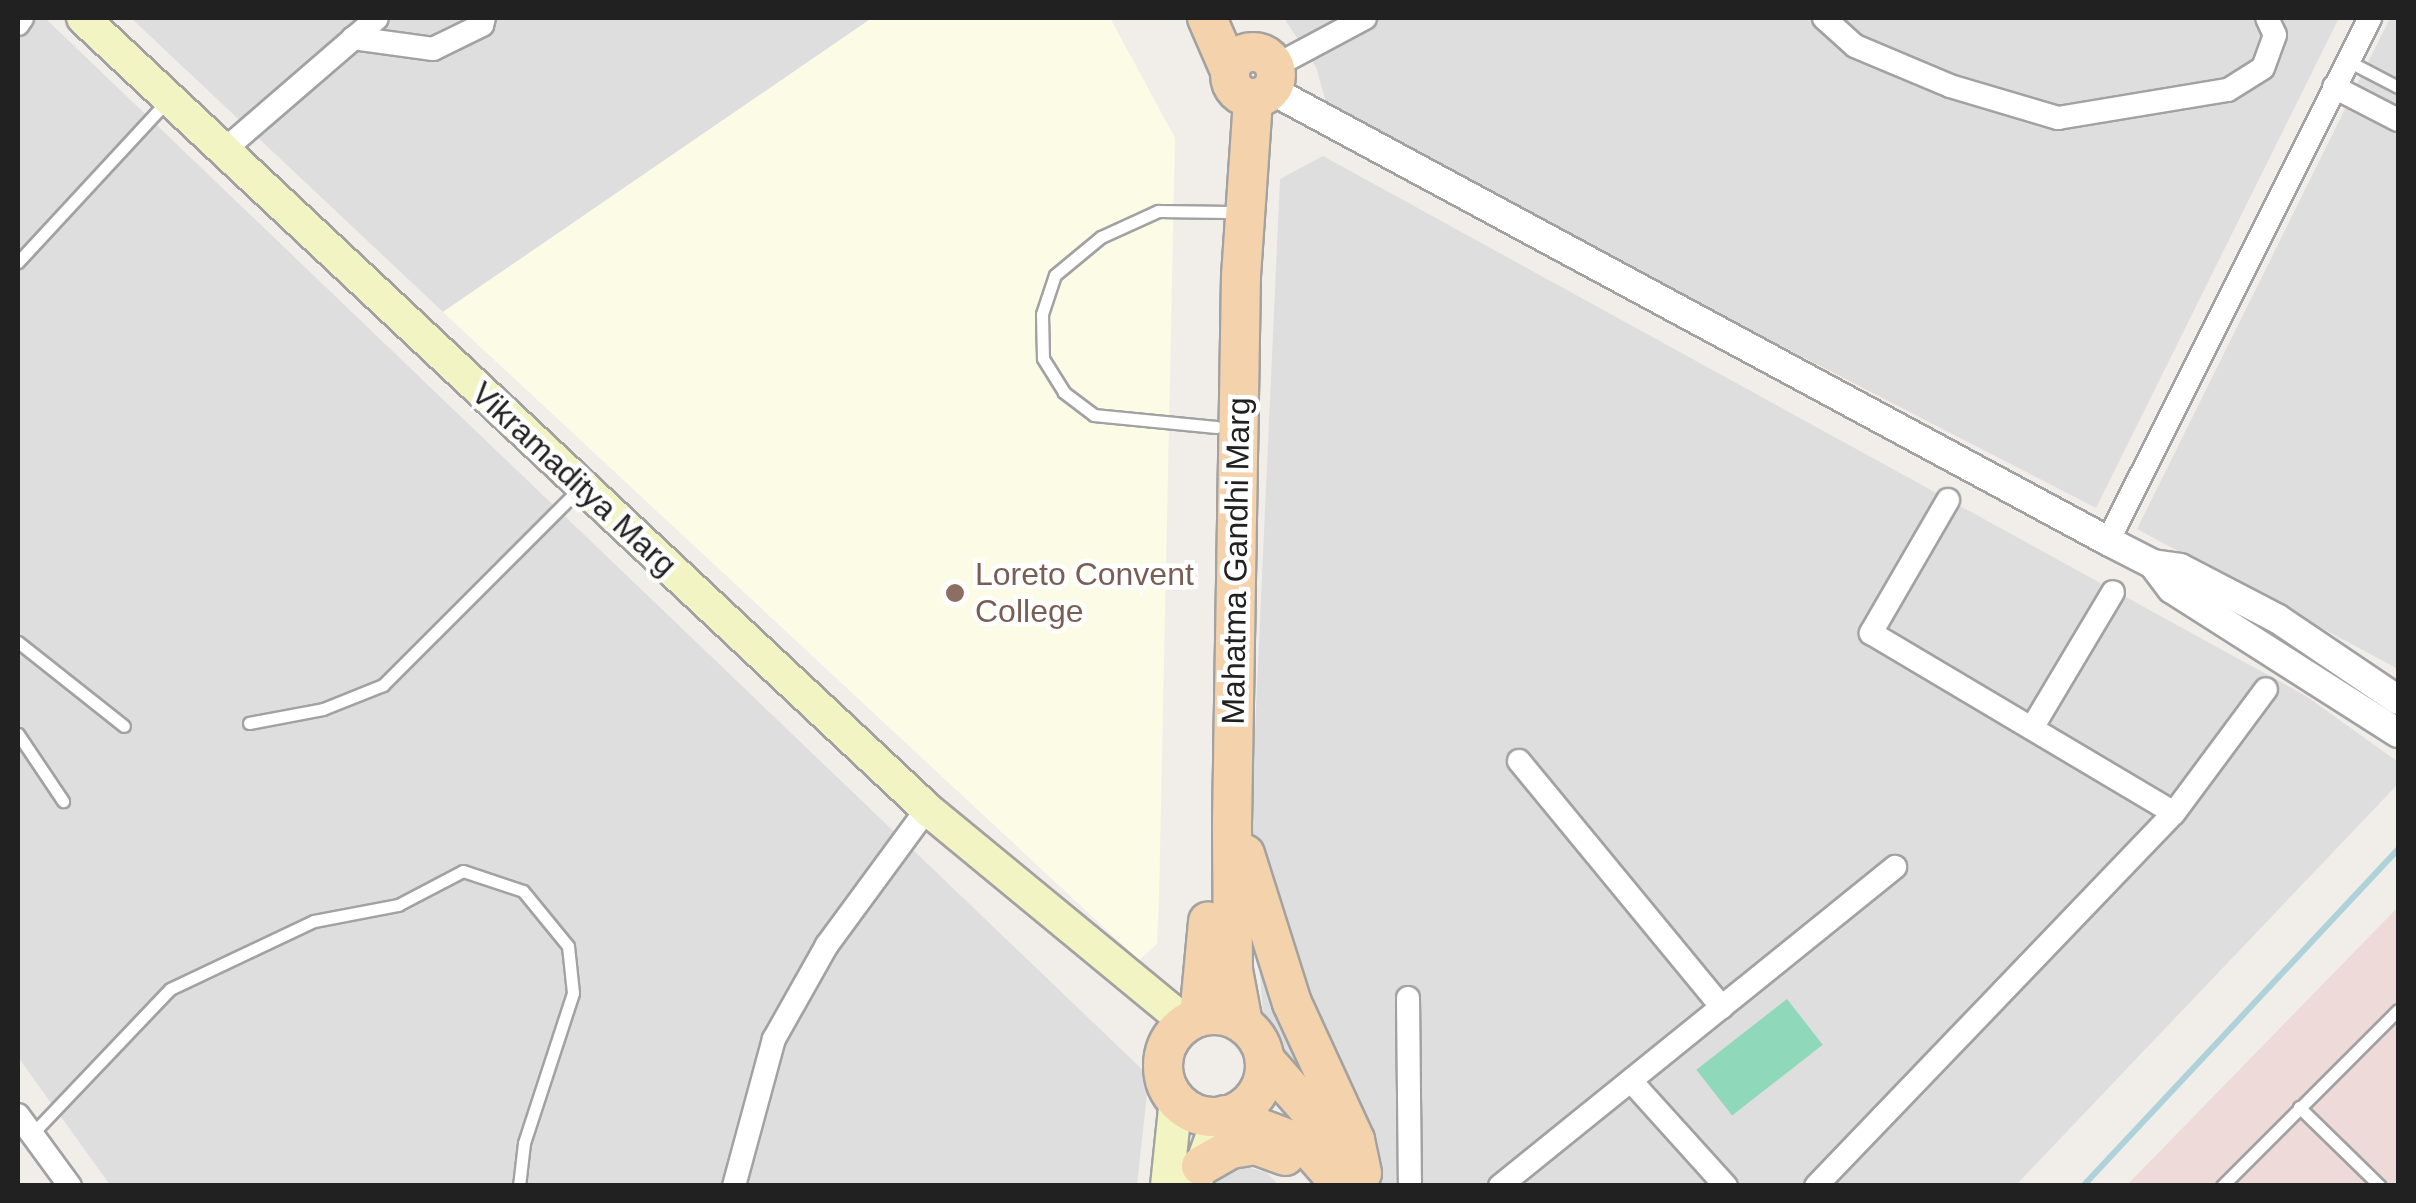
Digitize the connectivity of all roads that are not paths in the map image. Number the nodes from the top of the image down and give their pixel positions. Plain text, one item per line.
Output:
1 (83, 18) edge
2 (378, 18) edge
3 (484, 18) edge
4 (1207, 18) edge
5 (1365, 18) edge
6 (1824, 18) edge
7 (2267, 18) edge
8 (2370, 18) edge
9 (353, 38) junction
10 (2348, 61) junction
11 (1250, 62) edge
12 (2334, 87) junction
13 (2398, 87) edge
14 (168, 99) junction
15 (2398, 120) edge
16 (224, 151) junction
17 (1230, 212) junction
18 (18, 262) edge
19 (1216, 427) junction
20 (582, 486) junction
21 (1948, 500) dead end
22 (2108, 541) junction
23 (2114, 592) dead end
24 (18, 642) edge
25 (2266, 688) dead end
26 (2360, 688) junction
27 (2398, 700) edge
28 (249, 723) dead end
29 (124, 726) dead end
30 (2032, 728) junction
31 (2398, 733) edge
32 (18, 734) edge
33 (1519, 761) dead end
34 (63, 800) dead end
35 (927, 809) junction
36 (2174, 813) junction
37 (1232, 824) junction
38 (1896, 868) dead end
39 (1408, 998) dead end
40 (1722, 1008) junction
41 (2398, 1010) edge
42 (1244, 1023) junction
43 (1185, 1026) junction
44 (1266, 1060) junction
45 (1631, 1081) junction
46 (1176, 1099) junction
47 (2299, 1107) junction
48 (1222, 1116) junction
49 (25, 1125) edge
50 (1198, 1176) edge
51 (1359, 1181) edge
52 (70, 1186) edge
53 (519, 1186) edge
54 (734, 1186) edge
55 (1167, 1186) edge
56 (1322, 1186) edge
57 (1410, 1186) edge
58 (1500, 1186) edge
59 (1726, 1186) edge
60 (1816, 1186) edge
61 (2222, 1186) edge
62 (2380, 1186) edge

1 - 14 main road, Vikramaditya Marg
2 - 9 street
3 - 9 street
4 - 11 main road
5 - 11 street
6 - 7 street
8 - 10 street
9 - 16 street
10 - 12 street
10 - 13 lane
11 - 17 main road, Mahatma Gandhi Marg
11 - 22 street
11 - 37 main road, Mahatma Gandhi Marg
12 - 15 street
12 - 22 street
14 - 16 main road, Vikramaditya Marg
14 - 18 lane
16 - 20 main road, Vikramaditya Marg
17 - 19 main road, Mahatma Gandhi Marg
17 - 19 lane
19 - 43 main road, Mahatma Gandhi Marg
20 - 28 lane
20 - 35 main road, Vikramaditya Marg
21 - 30 street
22 - 26 street
23 - 30 street
24 - 29 lane
25 - 36 street
26 - 27 street
26 - 31 street
30 - 36 street
32 - 34 lane
33 - 40 street
35 - 43 main road, Vikramaditya Marg
35 - 54 street
36 - 60 street
37 - 42 main road, Mahatma Gandhi Marg
37 - 51 main road
38 - 40 street
39 - 57 street
40 - 45 street
41 - 47 lane
42 - 43 main road
42 - 44 main road
43 - 46 main road
44 - 48 main road
44 - 51 main road
45 - 58 street
45 - 59 street
46 - 48 main road
46 - 55 main road
47 - 61 lane
47 - 62 lane
48 - 50 main road
48 - 51 main road
49 - 52 street
49 - 53 lane
50 - 56 main road

